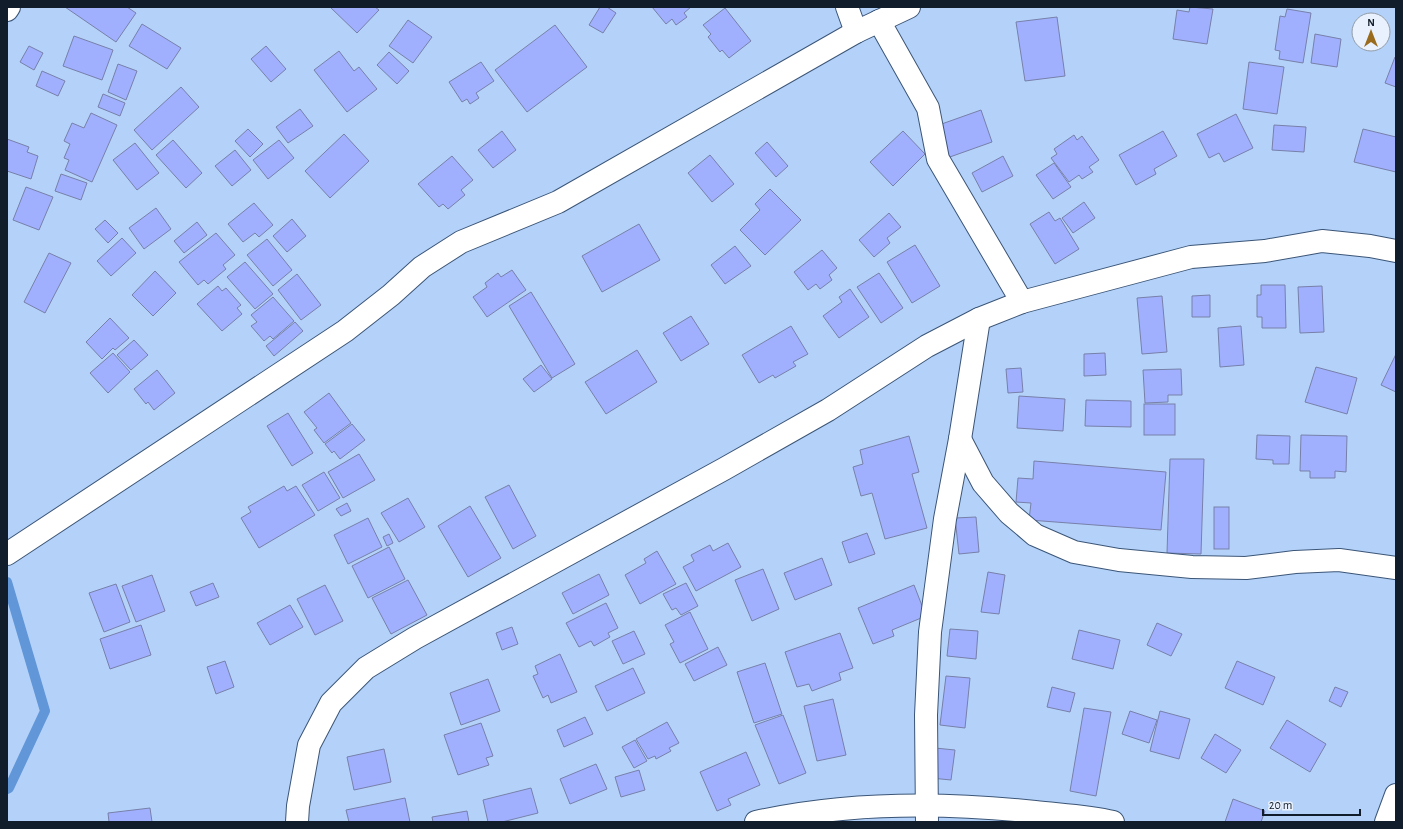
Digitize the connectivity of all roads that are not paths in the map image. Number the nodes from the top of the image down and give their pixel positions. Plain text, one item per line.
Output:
1 (9, 7) edge
2 (847, 7) edge
3 (909, 7) edge
4 (7, 10) edge
5 (879, 21) junction
6 (856, 32) junction
7 (1396, 251) edge
8 (1022, 302) junction
9 (979, 319) junction
10 (960, 439) junction
11 (7, 554) edge
12 (1396, 568) edge
13 (1396, 795) edge
14 (927, 814) edge
15 (297, 822) edge
16 (756, 822) edge
17 (1113, 822) edge
18 (1386, 822) edge

1 - 4 street
2 - 6 street
3 - 5 street
5 - 6 street
5 - 8 street
6 - 11 street
7 - 8 street
8 - 9 street
9 - 10 street
9 - 15 street
10 - 12 street
10 - 14 street
13 - 18 street
14 - 16 street
14 - 17 street

